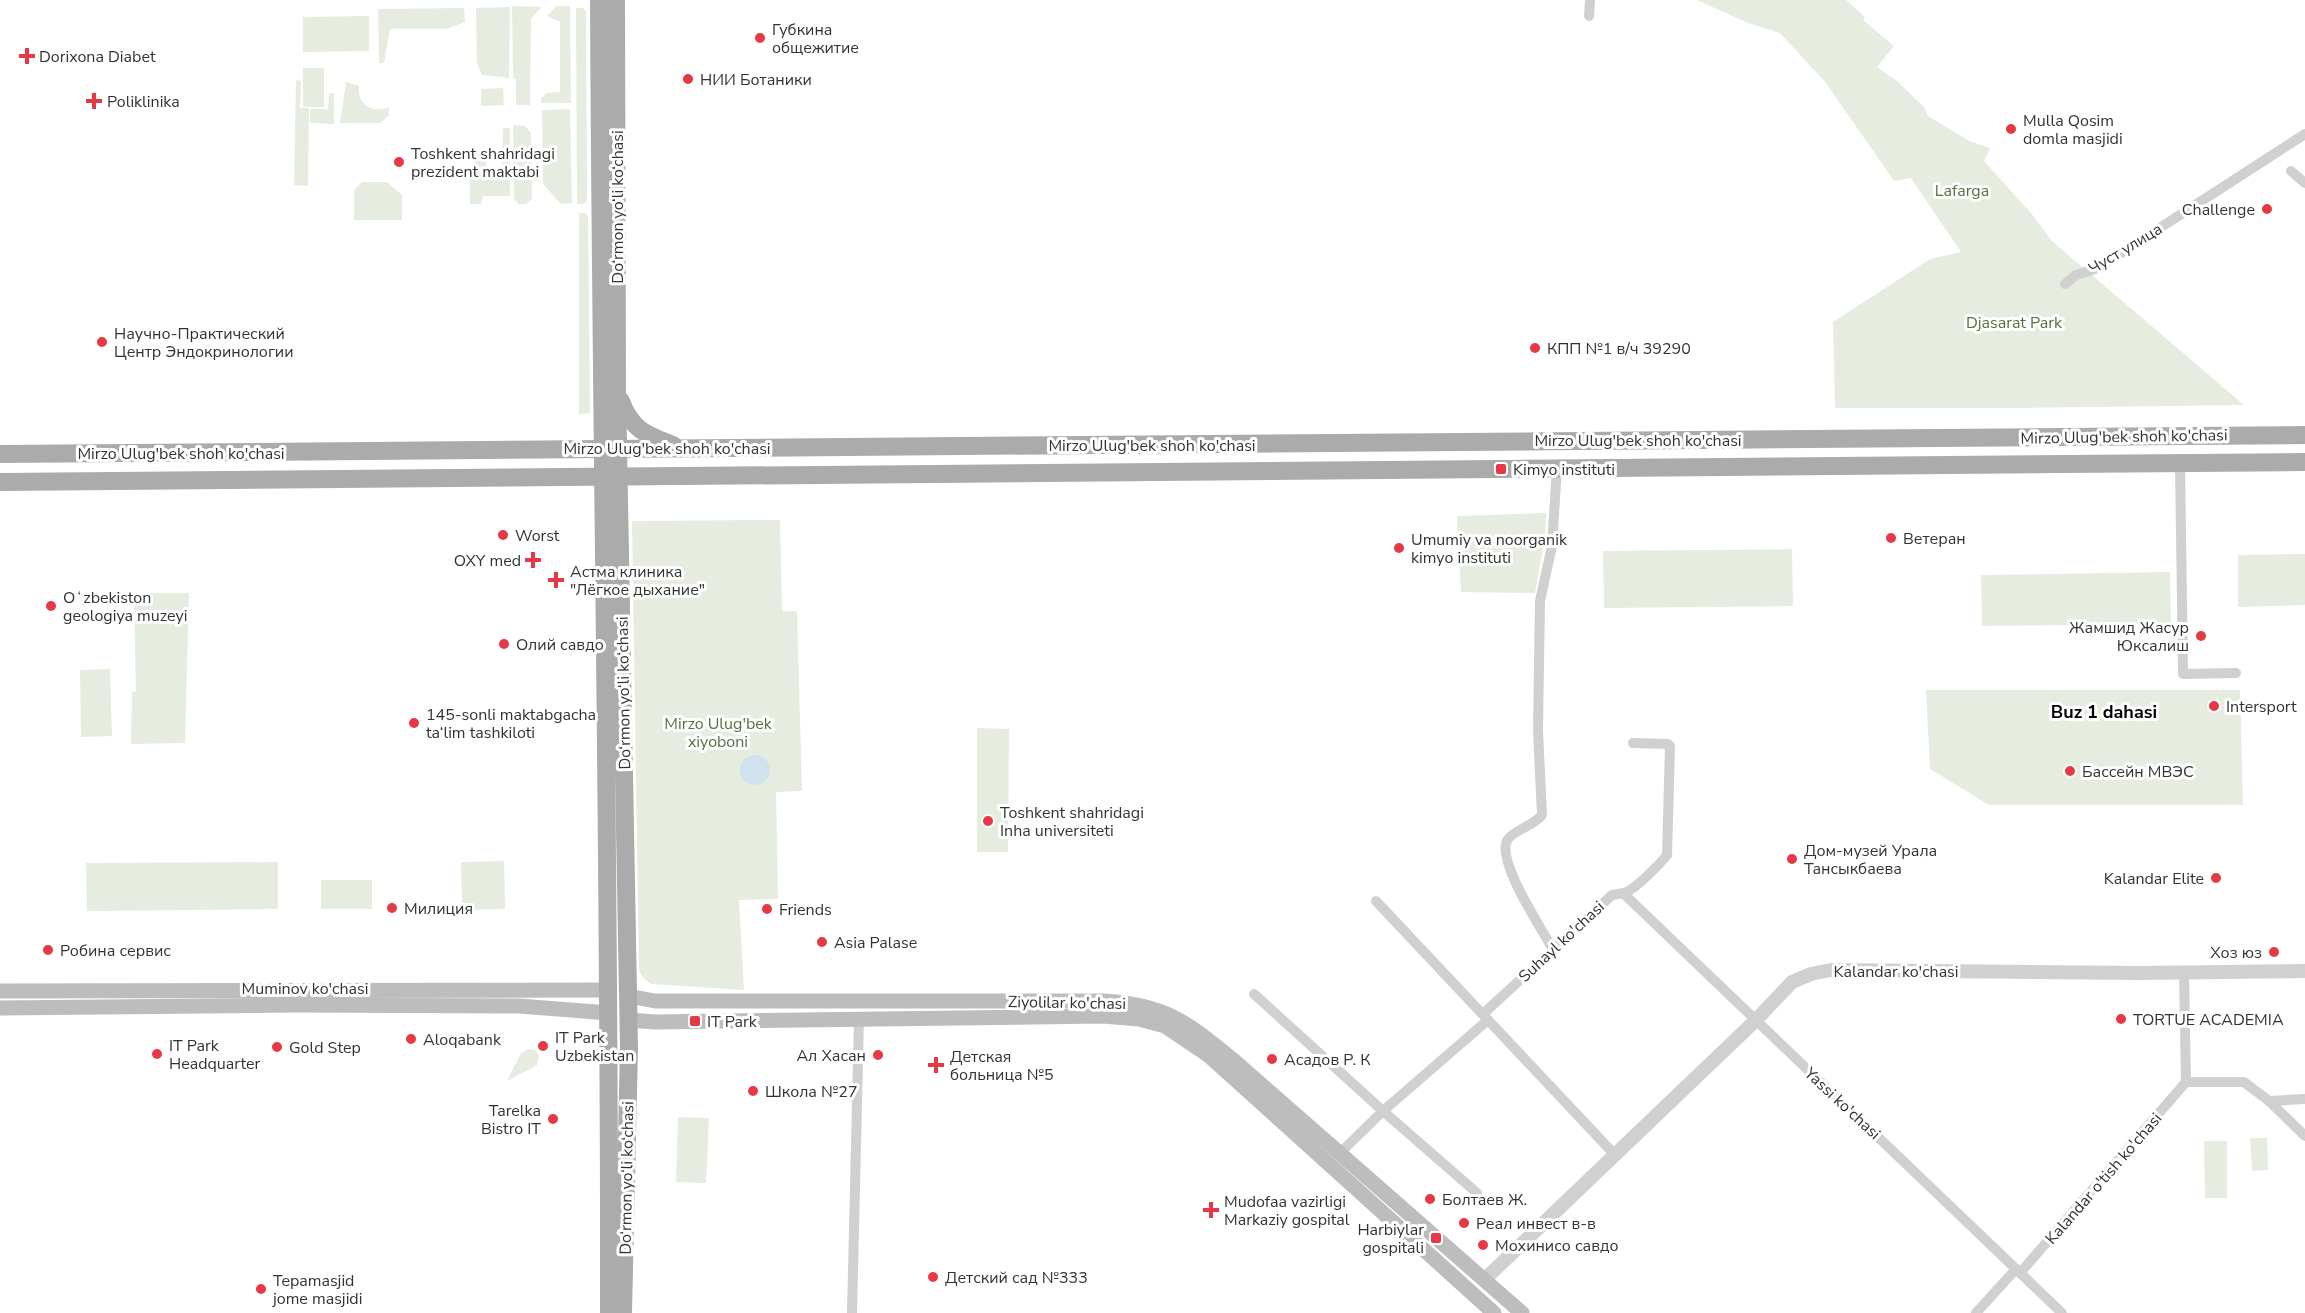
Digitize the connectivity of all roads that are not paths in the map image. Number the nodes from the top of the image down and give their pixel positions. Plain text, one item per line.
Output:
1 (599, 0) edge
2 (616, 0) edge
3 (1590, 0) edge
4 (1589, 16) dead end
5 (2305, 134) edge
6 (2291, 171) dead end
7 (2305, 183) edge
8 (2065, 284) dead end
9 (617, 391) junction
10 (2305, 435) edge
11 (1527, 441) junction
12 (682, 448) junction
13 (610, 449) junction
14 (146, 453) junction
15 (0, 454) edge
16 (2305, 462) edge
17 (2180, 463) junction
18 (1557, 468) junction
19 (1527, 469) junction
20 (611, 477) junction
21 (146, 481) junction
22 (0, 482) edge
23 (2236, 674) dead end
24 (1633, 743) dead end
25 (1624, 894) junction
26 (1376, 900) dead end
27 (1552, 948) junction
28 (2305, 971) edge
29 (2184, 973) junction
30 (609, 990) junction
31 (0, 991) edge
32 (1254, 994) dead end
33 (628, 996) junction
34 (0, 1008) edge
35 (609, 1013) junction
36 (1485, 1017) junction
37 (859, 1019) junction
38 (629, 1020) junction
39 (1755, 1021) junction
40 (2186, 1082) junction
41 (2305, 1100) edge
42 (2269, 1101) junction
43 (1383, 1111) junction
44 (2305, 1136) edge
45 (1340, 1153) junction
46 (1616, 1156) junction
47 (1369, 1178) junction
48 (1358, 1190) junction
49 (1477, 1193) dead end
50 (2018, 1271) junction
51 (1484, 1280) junction
52 (1472, 1294) junction
53 (609, 1313) edge
54 (623, 1313) edge
55 (852, 1313) edge
56 (1494, 1313) edge
57 (1522, 1313) edge
58 (1976, 1313) edge
59 (2062, 1313) edge

1 - 13 main road
2 - 9 main road, Do‘rmon yo‘li ko‘chasi
3 - 4 street
5 - 8 street, Чуст улица
6 - 7 street
9 - 12 main road
9 - 13 main road, Do‘rmon yo‘li ko‘chasi
10 - 11 main road, Mirzo Ulug'bek shoh ko'chasi
11 - 12 main road, Mirzo Ulug'bek shoh ko'chasi
11 - 19 main road
12 - 13 main road, Mirzo Ulug'bek shoh ko'chasi
13 - 14 main road, Mirzo Ulug'bek shoh ko'chasi
13 - 20 main road, Do‘rmon yo‘li ko‘chasi
14 - 15 main road, Mirzo Ulug'bek shoh ko'chasi
14 - 21 main road
16 - 17 main road, Mirzo Ulug'bek shoh ko'chasi
17 - 18 main road, Mirzo Ulug'bek shoh ko'chasi
17 - 23 street
18 - 19 main road, Mirzo Ulug'bek shoh ko'chasi
18 - 27 street
19 - 20 main road, Mirzo Ulug'bek shoh ko'chasi
20 - 21 main road, Mirzo Ulug'bek shoh ko'chasi
20 - 30 main road, Do‘rmon yo‘li ko‘chasi
20 - 33 main road, Do‘rmon yo‘li ko‘chasi
21 - 22 main road, Mirzo Ulug'bek shoh ko'chasi
24 - 25 street, Suhayl ko'chasi
25 - 27 street, Suhayl ko'chasi
25 - 39 street, Yassi ko'chasi
26 - 36 street
27 - 36 street, Suhayl ko'chasi
28 - 29 street, Kalandar ko'chasi
29 - 39 street, Kalandar ko'chasi
29 - 40 street
30 - 31 main road, Muminov ko'chasi
30 - 33 main road, Ziyolilar ko'chasi
30 - 35 main road, Do‘rmon yo‘li ko‘chasi
32 - 43 street
33 - 38 main road, Do‘rmon yo‘li ko‘chasi
33 - 45 main road, Ziyolilar ko'chasi
34 - 35 main road, Muminov ko'chasi
35 - 38 main road, Ziyolilar ko'chasi
35 - 53 main road, Do‘rmon yo‘li ko‘chasi
36 - 43 street, Suhayl ko'chasi
36 - 46 street
37 - 38 main road, Ziyolilar ko'chasi
37 - 48 main road, Ziyolilar ko'chasi
37 - 55 street
38 - 54 main road, Do‘rmon yo‘li ko‘chasi
39 - 46 street, Kalandar ko'chasi
39 - 50 street, Yassi ko'chasi
40 - 42 street
40 - 50 street, Kalandar o'tish ko'chasi
41 - 42 street
42 - 44 street
43 - 45 street, Suhayl ko'chasi
43 - 49 street
45 - 47 main road, Ziyolilar ko'chasi
46 - 51 street, Kalandar ko'chasi
47 - 48 main road
47 - 51 main road, Ziyolilar ko'chasi
48 - 52 main road, Ziyolilar ko'chasi
50 - 58 street, Kalandar o'tish ko'chasi
50 - 59 street, Yassi ko'chasi
51 - 52 street, Kalandar ko'chasi
51 - 57 main road, Ziyolilar ko'chasi
52 - 56 main road, Ziyolilar ko'chasi

